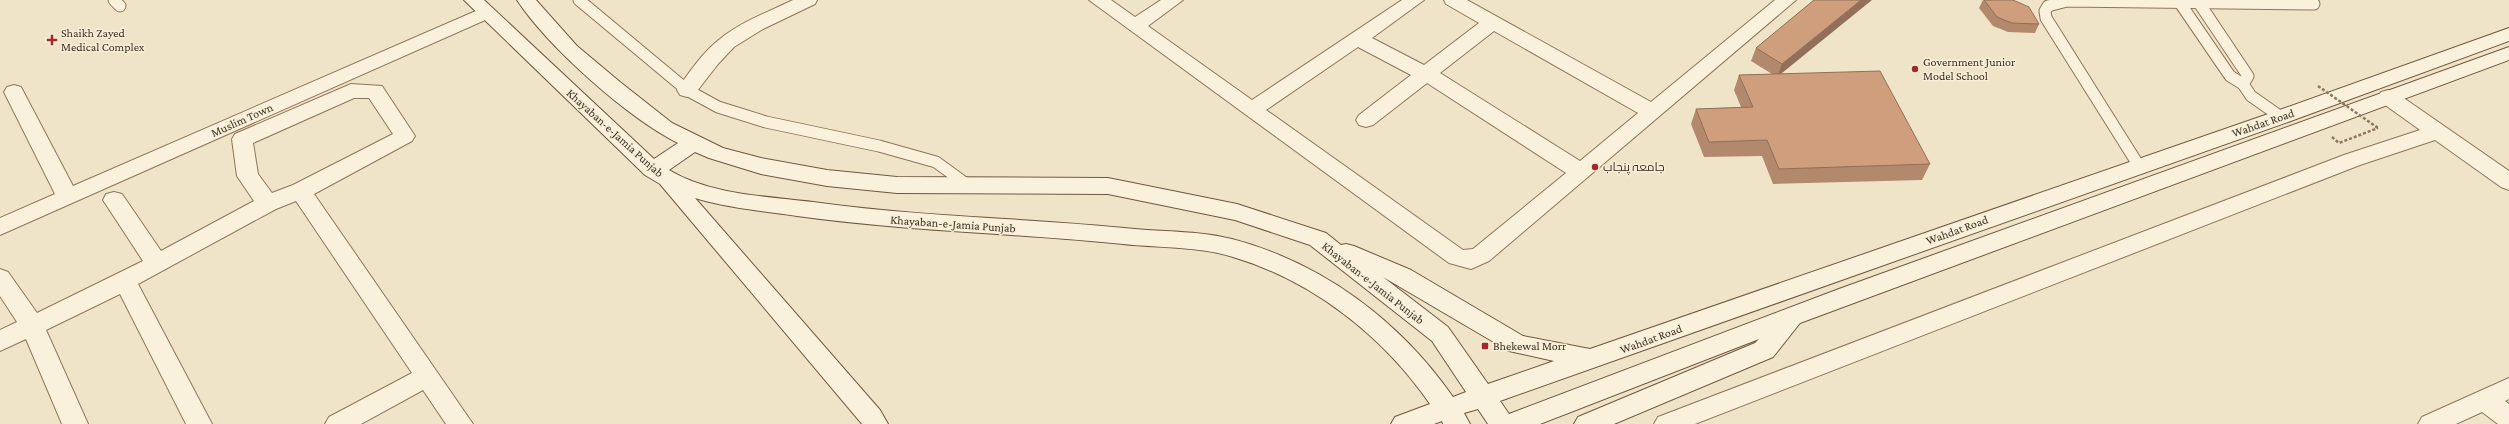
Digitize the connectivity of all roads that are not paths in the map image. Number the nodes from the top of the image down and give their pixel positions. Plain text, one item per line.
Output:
1 (526, 0) edge
2 (579, 0) edge
3 (808, 0) edge
4 (1098, 0) edge
5 (1415, 0) edge
6 (1453, 0) edge
7 (1787, 0) edge
8 (1159, 3) edge
9 (2180, 3) junction
10 (2199, 3) junction
11 (2314, 4) dead end
12 (479, 7) edge
13 (1492, 22) junction
14 (1136, 25) junction
15 (2509, 34) edge
16 (1358, 39) junction
17 (2509, 53) edge
18 (1428, 75) junction
19 (2243, 84) junction
20 (688, 90) junction
21 (14, 92) dead end
22 (2388, 97) junction
23 (1252, 110) junction
24 (1653, 112) junction
25 (2281, 117) junction
26 (1366, 120) dead end
27 (2436, 132) junction
28 (693, 143) junction
29 (2139, 166) junction
30 (1581, 172) junction
31 (661, 176) junction
32 (2160, 181) junction
33 (2509, 182) edge
34 (969, 186) junction
35 (301, 191) junction
36 (68, 197) junction
37 (114, 200) dead end
38 (268, 203) junction
39 (0, 227) edge
40 (1318, 240) junction
41 (157, 263) junction
42 (0, 278) edge
43 (125, 281) junction
44 (1792, 317) junction
45 (32, 325) junction
46 (0, 340) edge
47 (1592, 360) junction
48 (427, 376) junction
49 (2509, 388) edge
50 (1484, 396) junction
51 (2484, 399) junction
52 (1452, 417) edge
53 (2509, 418) edge
54 (75, 424) edge
55 (199, 424) edge
56 (338, 424) edge
57 (460, 424) edge
58 (874, 424) edge
59 (1404, 424) edge
60 (1502, 424) edge
61 (1512, 424) edge
62 (1587, 424) edge
63 (1667, 424) edge
64 (2431, 424) edge

1 - 28 main road, Khayaban-e-Jamia Punjab
2 - 20 lane
3 - 20 main road
4 - 14 main road
5 - 16 main road
6 - 13 main road
7 - 24 main road
8 - 14 main road
9 - 10 lane
9 - 19 lane
9 - 29 lane
10 - 11 lane
10 - 19 lane
12 - 31 main road, Khayaban-e-Jamia Punjab
12 - 36 main road, Muslim Town
13 - 18 main road
13 - 24 main road
14 - 23 main road
15 - 25 main road, Wahdat Road
16 - 18 main road
16 - 23 main road
17 - 22 main road, Wahdat Road
18 - 26 main road
18 - 30 main road
19 - 25 lane
20 - 34 lane
21 - 36 main road
22 - 27 main road
22 - 32 main road, Wahdat Road
23 - 30 main road
24 - 30 main road
25 - 29 main road, Wahdat Road
27 - 33 main road
27 - 63 main road
28 - 31 main road
28 - 34 main road, Khayaban-e-Jamia Punjab
29 - 32 main road
29 - 47 main road, Wahdat Road
31 - 52 main road, Khayaban-e-Jamia Punjab
31 - 58 main road
32 - 44 main road, Wahdat Road
34 - 40 main road, Khayaban-e-Jamia Punjab
35 - 38 main road
35 - 38 main road
35 - 48 main road
36 - 39 main road, Muslim Town
37 - 41 main road
38 - 41 main road
40 - 47 main road
40 - 50 main road, Khayaban-e-Jamia Punjab
41 - 43 main road
42 - 45 main road
43 - 45 main road
43 - 55 main road
44 - 61 main road, Wahdat Road
44 - 62 main road
45 - 46 main road
45 - 54 main road
47 - 50 main road, Wahdat Road
48 - 56 main road
48 - 57 main road
49 - 51 main road
50 - 52 main road, Wahdat Road
50 - 60 main road, Khayaban-e-Jamia Punjab
51 - 53 main road
51 - 64 main road
52 - 59 main road, Wahdat Road

